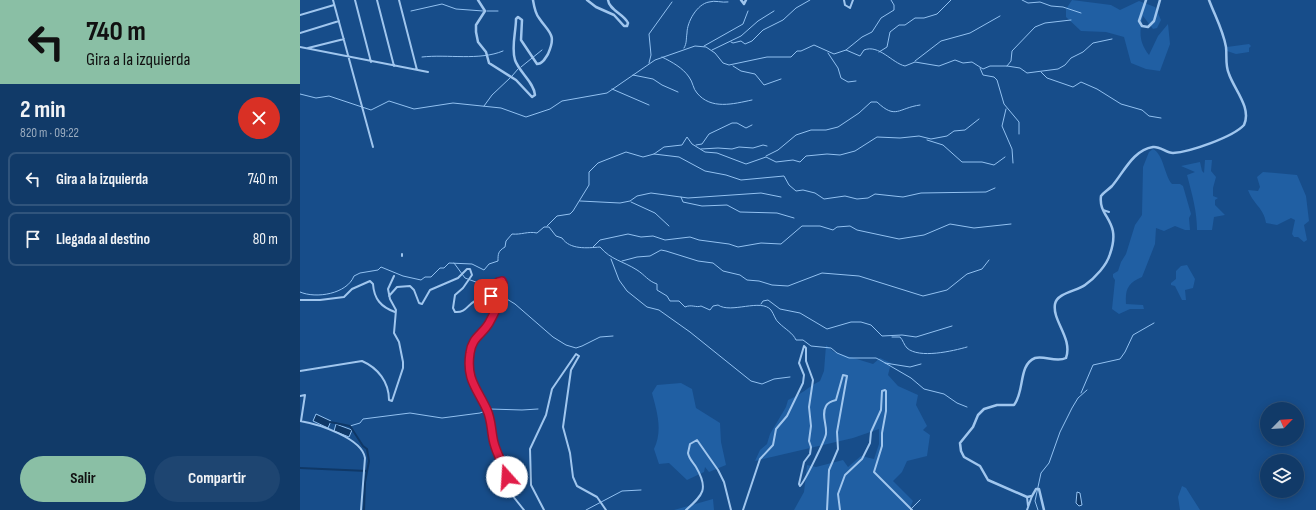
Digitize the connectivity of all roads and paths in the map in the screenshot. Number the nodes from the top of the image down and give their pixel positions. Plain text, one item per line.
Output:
1 (333, 0) edge
2 (355, 0) edge
3 (377, 0) edge
4 (399, 0) edge
5 (478, 0) edge
6 (533, 0) edge
7 (587, 0) edge
8 (608, 0) edge
9 (740, 0) edge
10 (746, 0) edge
11 (844, 0) edge
12 (853, 0) edge
13 (1146, 0) edge
14 (1160, 0) edge
15 (1209, 0) edge
16 (334, 5) junction
17 (300, 15) edge
18 (339, 21) junction
19 (300, 33) edge
20 (344, 39) junction
21 (300, 48) edge
22 (306, 49) junction
23 (349, 57) junction
24 (371, 62) junction
25 (394, 66) junction
26 (418, 70) junction
27 (428, 72) dead end
28 (372, 147) dead end
29 (1103, 210) junction
30 (1109, 212) dead end
31 (394, 276) dead end
32 (389, 296) junction
33 (300, 300) edge
34 (395, 312) junction
35 (300, 371) edge
36 (300, 396) edge
37 (300, 421) edge
38 (1032, 496) junction
39 (1027, 497) junction
40 (1028, 506) junction
41 (361, 510) edge
42 (524, 510) edge
43 (544, 510) edge
44 (606, 510) edge
45 (686, 510) edge
46 (731, 510) edge
47 (743, 510) edge
48 (827, 510) edge
49 (840, 510) edge
50 (912, 510) edge
51 (1027, 510) edge
52 (1044, 510) edge

1 - 16 street
2 - 24 street
3 - 25 street
4 - 26 street
5 - 6 street
7 - 8 street
9 - 10 street
11 - 12 street
13 - 14 street
15 - 29 street
16 - 17 street
16 - 18 street
18 - 19 street
18 - 20 street
20 - 22 street
20 - 23 street
21 - 22 street
22 - 23 street
23 - 24 street
23 - 28 street
24 - 25 street
25 - 26 street
26 - 27 street
29 - 30 street
29 - 39 street
31 - 32 street
32 - 34 street
32 - 42 street
33 - 34 street
34 - 35 street
36 - 37 street
37 - 41 street
38 - 39 street
38 - 40 street
38 - 52 street
39 - 40 street
40 - 51 street
43 - 44 street
45 - 46 street
47 - 48 street
49 - 50 street

